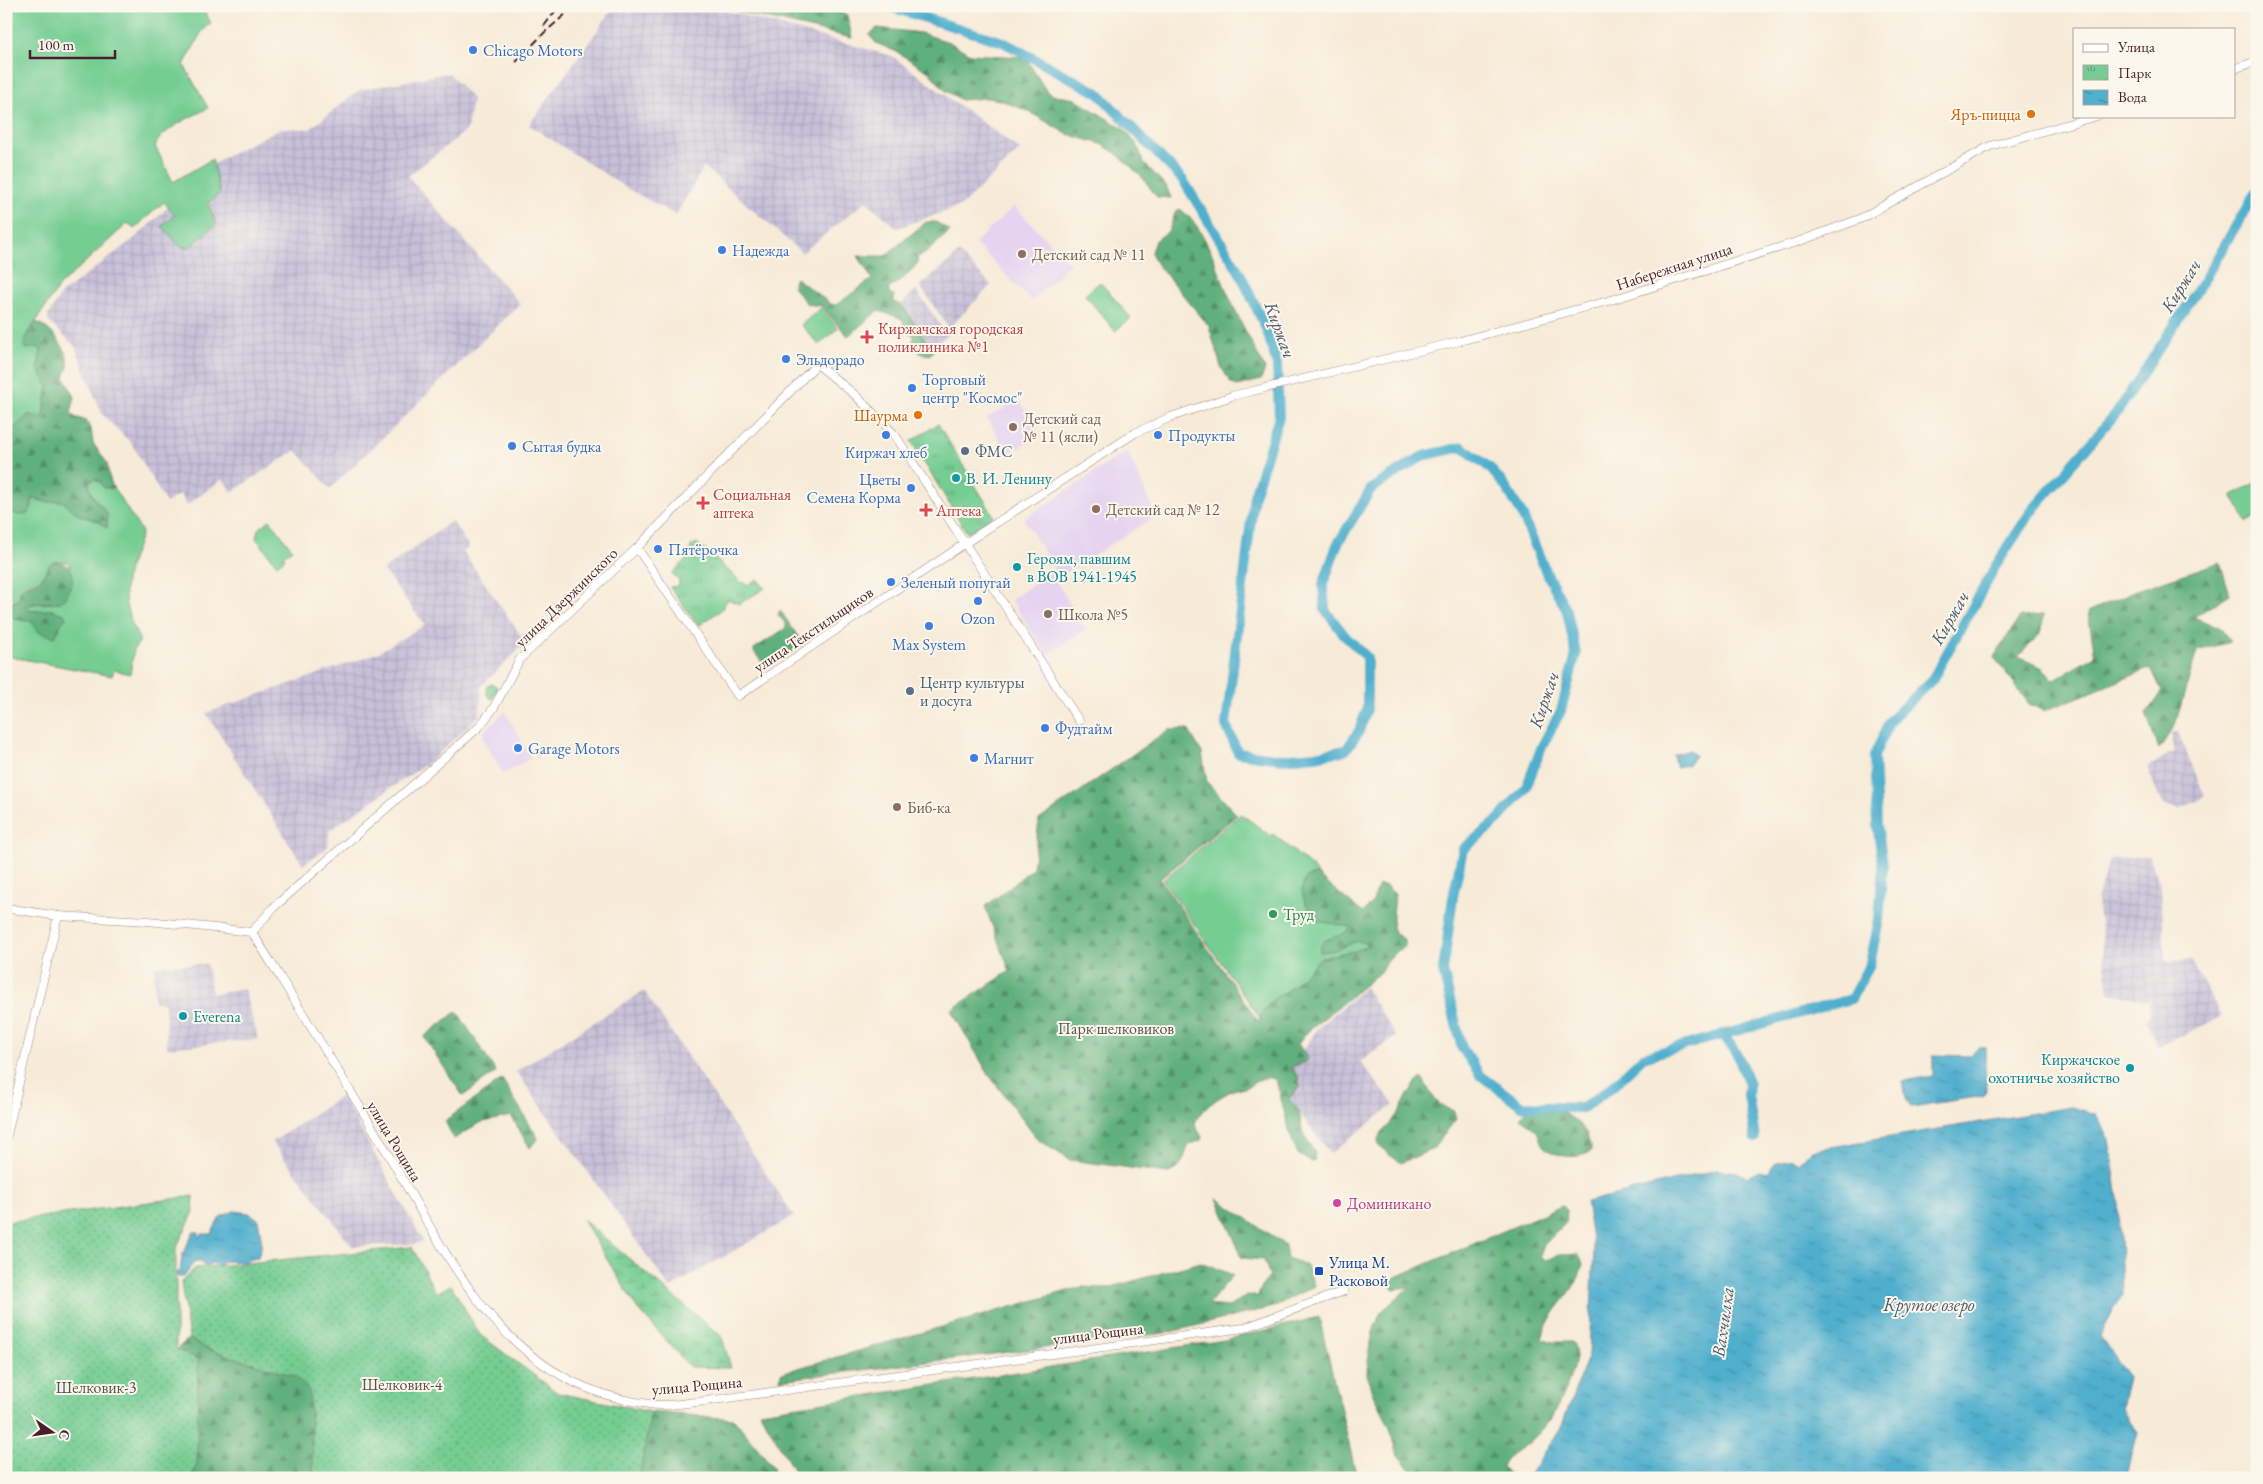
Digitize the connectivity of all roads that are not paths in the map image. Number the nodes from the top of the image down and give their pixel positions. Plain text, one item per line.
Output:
1 (2257, 61) edge
2 (2236, 68) edge
3 (2090, 118) edge
4 (1241, 394) joint
5 (964, 544) junction
6 (637, 548) junction
7 (1079, 721) dead end
8 (6, 908) edge
9 (58, 916) junction
10 (252, 932) junction
11 (6, 1139) edge
12 (1344, 1291) dead end

1 - 2 street
3 - 4 street, Набережная улица
4 - 5 street, улица Текстильщиков
5 - 6 street, улица Текстильщиков
5 - 6 street, улица Дзержинского
5 - 7 street
6 - 10 street, улица Дзержинского
8 - 9 street
9 - 10 street
9 - 11 street
10 - 12 street, улица Рощина

